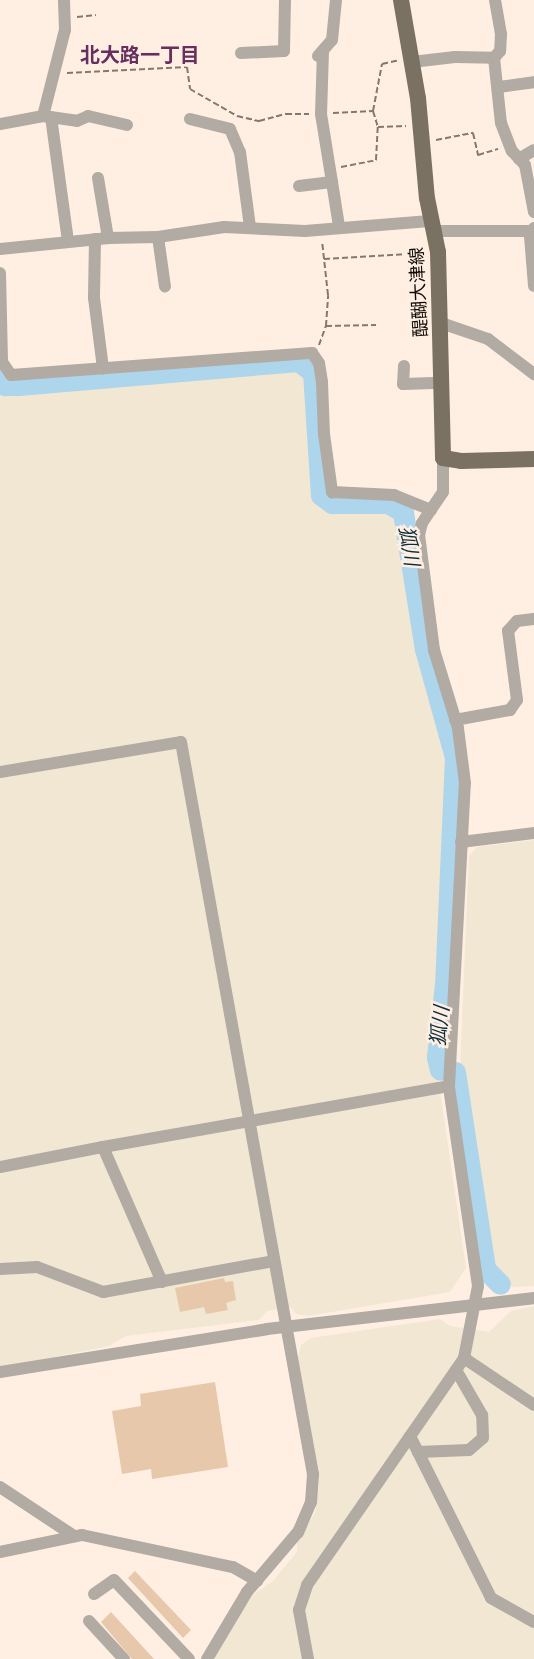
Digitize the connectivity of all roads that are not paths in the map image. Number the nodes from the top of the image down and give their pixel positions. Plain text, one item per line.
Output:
1 (64, 0) edge
2 (285, 0) edge
3 (336, 0) edge
4 (401, 0) edge
5 (495, 0) edge
6 (242, 53) dead end
7 (494, 58) junction
8 (412, 60) junction
9 (534, 82) edge
10 (499, 87) junction
11 (47, 117) junction
12 (190, 119) dead end
13 (0, 124) edge
14 (127, 125) dead end
15 (534, 150) edge
16 (519, 159) junction
17 (98, 178) dead end
18 (332, 182) junction
19 (299, 186) dead end
20 (534, 212) edge
21 (250, 226) junction
22 (333, 226) junction
23 (432, 226) junction
24 (533, 230) edge
25 (158, 237) junction
26 (102, 239) junction
27 (68, 242) junction
28 (0, 249) edge
29 (0, 273) edge
30 (534, 286) edge
31 (165, 287) dead end
32 (441, 323) junction
33 (404, 366) dead end
34 (103, 369) junction
35 (534, 374) edge
36 (441, 383) junction
37 (443, 458) junction
38 (534, 459) edge
39 (430, 510) junction
40 (534, 619) edge
41 (455, 720) junction
42 (0, 772) edge
43 (534, 833) edge
44 (461, 842) junction
45 (449, 1086) junction
46 (249, 1123) junction
47 (103, 1147) junction
48 (0, 1167) edge
49 (273, 1261) junction
50 (0, 1269) edge
51 (162, 1282) junction
52 (534, 1298) edge
53 (475, 1304) junction
54 (286, 1327) junction
55 (464, 1358) junction
56 (456, 1370) junction
57 (0, 1372) edge
58 (531, 1400) edge
59 (410, 1436) junction
60 (417, 1452) junction
61 (0, 1487) edge
62 (74, 1536) junction
63 (0, 1552) edge
64 (257, 1581) junction
65 (94, 1594) dead end
66 (89, 1621) dead end
67 (534, 1622) edge
68 (124, 1659) edge
69 (189, 1659) edge
70 (207, 1659) edge
71 (308, 1659) edge

1 - 11 street
2 - 6 street
3 - 18 street
4 - 8 main road, 醍醐大津線
5 - 7 street
7 - 8 street
7 - 10 street
8 - 23 main road, 醍醐大津線
9 - 10 street
10 - 16 street
11 - 13 street
11 - 14 street
11 - 27 street
12 - 21 street
15 - 16 street
16 - 20 street
17 - 26 street
18 - 19 street
18 - 22 street
21 - 22 street
21 - 25 street
22 - 23 street
23 - 24 street
23 - 32 main road, 醍醐大津線
24 - 30 street
25 - 26 street
25 - 31 street
26 - 27 street
26 - 34 street
27 - 28 street
29 - 34 street
32 - 35 street
32 - 36 main road, 醍醐大津線
33 - 36 street
34 - 39 street
36 - 37 main road, 醍醐大津線
37 - 38 main road
37 - 39 street
39 - 41 street
40 - 41 street
41 - 44 street
42 - 46 street
43 - 44 street
44 - 45 street
45 - 46 street
45 - 53 street
46 - 47 street
46 - 49 street
47 - 48 street
47 - 51 street
49 - 51 street
49 - 54 street
50 - 51 street
52 - 53 street
53 - 54 street
53 - 55 street
54 - 57 street
54 - 64 street
55 - 56 street
55 - 58 street
56 - 59 street
56 - 60 street
59 - 60 street
59 - 71 street
60 - 67 street
61 - 62 street
62 - 63 street
62 - 64 street
64 - 70 street
65 - 69 street
66 - 68 street

